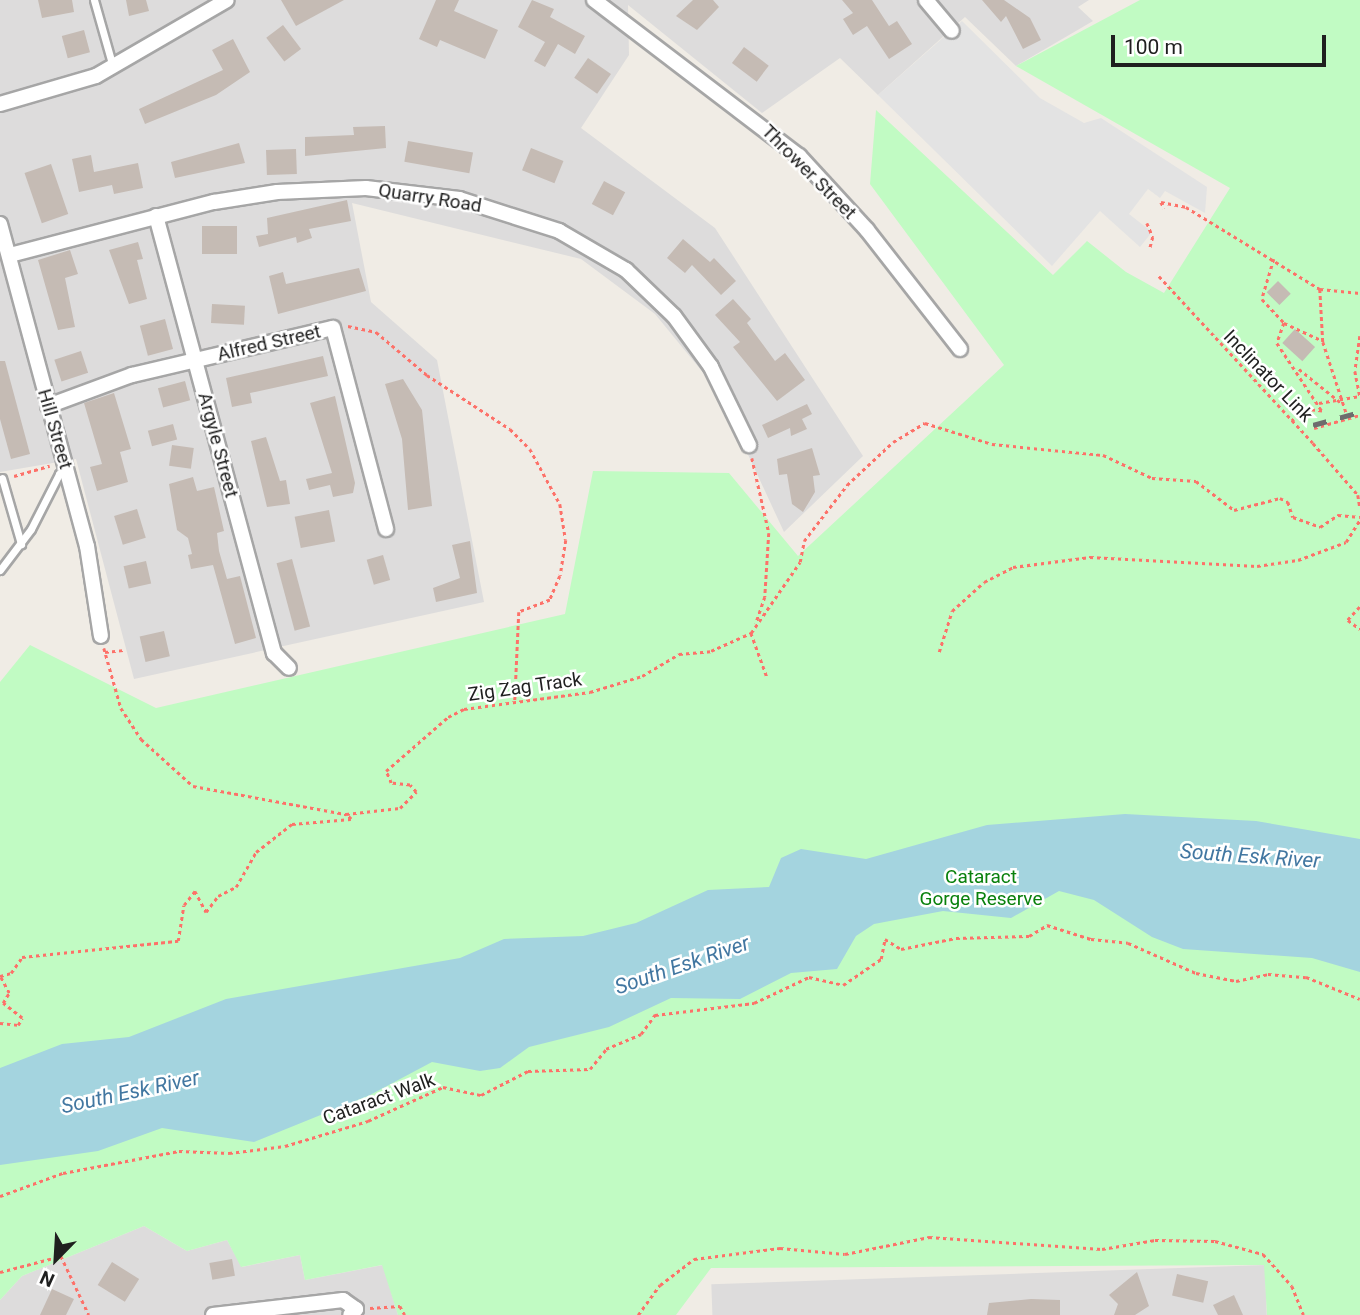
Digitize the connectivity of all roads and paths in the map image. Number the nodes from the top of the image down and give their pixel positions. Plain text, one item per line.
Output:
1 (94, 0) edge
2 (227, 0) edge
3 (594, 0) edge
4 (926, 0) edge
5 (211, 4) edge
6 (951, 31) dead end
7 (113, 68) junction
8 (0, 104) edge
9 (1164, 208) dead end
10 (156, 216) junction
11 (0, 223) edge
12 (1147, 223) dead end
13 (1150, 248) dead end
14 (10, 255) junction
15 (1274, 259) junction
16 (1158, 276) dead end
17 (1320, 289) junction
18 (1360, 293) edge
19 (1284, 323) junction
20 (333, 328) junction
21 (1360, 336) edge
22 (1323, 341) junction
23 (960, 349) dead end
24 (196, 360) junction
25 (1295, 366) junction
26 (1360, 396) edge
27 (1340, 402) junction
28 (1319, 403) junction
29 (48, 406) junction
30 (1346, 412) dead end
31 (1360, 415) edge
32 (1292, 421) junction
33 (1314, 428) dead end
34 (749, 445) joint
35 (60, 451) junction
36 (66, 471) junction
37 (2, 478) joint
38 (1360, 507) edge
39 (1360, 519) edge
40 (386, 529) dead end
41 (21, 544) junction
42 (0, 570) edge
43 (1360, 607) edge
44 (755, 626) junction
45 (1360, 629) edge
46 (751, 633) junction
47 (101, 636) joint
48 (123, 650) dead end
49 (105, 652) junction
50 (939, 652) dead end
51 (289, 668) dead end
52 (767, 677) dead end
53 (515, 700) junction
54 (346, 814) junction
55 (1360, 999) edge
56 (0, 1023) edge
57 (0, 1196) edge
58 (0, 1272) edge
59 (353, 1312) edge
60 (89, 1315) edge
61 (213, 1315) edge
62 (405, 1315) edge
63 (638, 1315) edge
64 (1304, 1315) edge

1 - 7 lane
2 - 5 street
3 - 23 street, Thrower Street
4 - 6 street
5 - 7 street
7 - 8 street
9 - 15 path
10 - 14 street, Quarry Road
10 - 24 street, Argyle Street
10 - 34 street, Quarry Road
11 - 14 street, Hill Street
12 - 13 path
14 - 29 street, Hill Street
15 - 17 path
15 - 19 path
16 - 32 path, Inclinator Link
17 - 18 path
17 - 22 path
19 - 22 path
19 - 25 path
20 - 24 street, Alfred Street
20 - 40 street, Alfred Street
20 - 53 path
21 - 26 path
22 - 27 path
24 - 29 street, Alfred Street
24 - 51 street, Argyle Street
25 - 27 path
25 - 28 path
26 - 27 path
27 - 28 path
27 - 30 path
28 - 32 path
29 - 35 street, Hill Street
31 - 33 path
32 - 38 path, Inclinator Link
34 - 44 path
35 - 36 street, Hill Street
35 - 37 path
36 - 41 lane
36 - 47 street, Hill Street
37 - 41 lane
39 - 44 path
39 - 50 path
41 - 42 lane
43 - 45 path
44 - 46 path
46 - 52 path
46 - 53 path, Zig Zag Track
47 - 49 path
48 - 49 path
49 - 54 path
53 - 54 path, Zig Zag Track
54 - 56 path, Zig Zag Track
55 - 57 path, Cataract Walk
58 - 60 path
59 - 61 street
59 - 62 path
63 - 64 path

